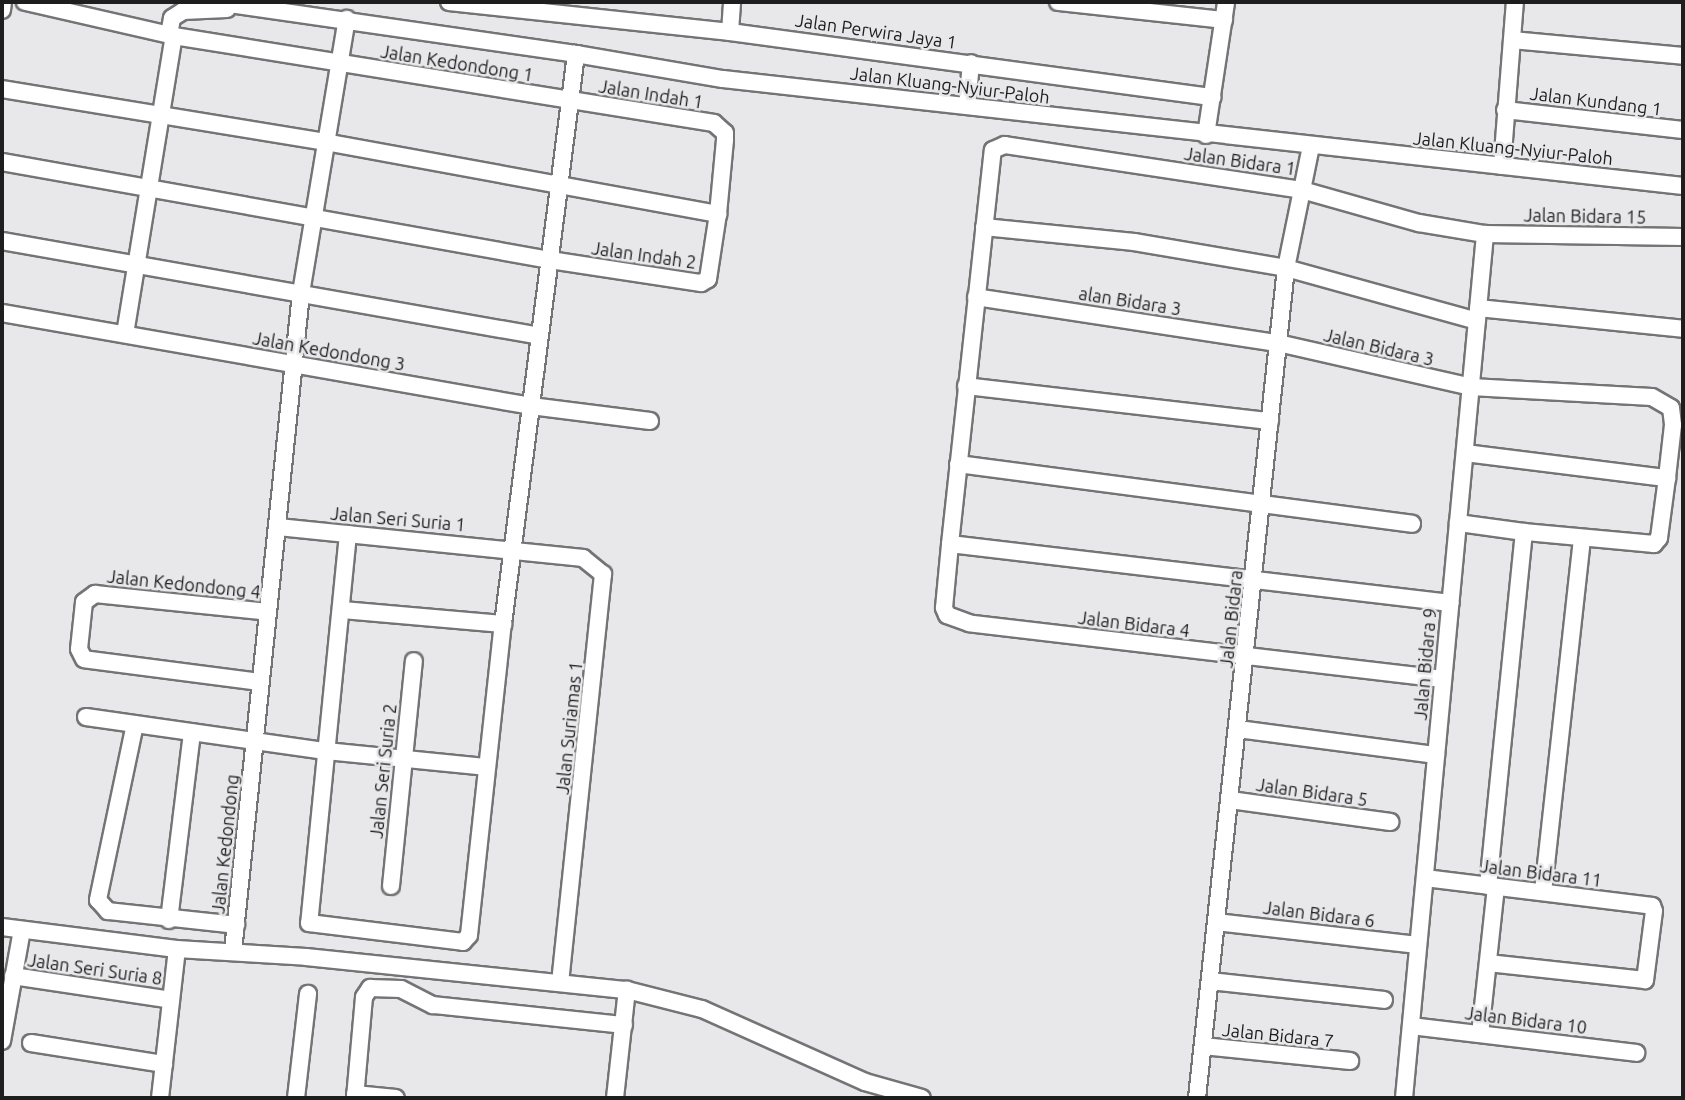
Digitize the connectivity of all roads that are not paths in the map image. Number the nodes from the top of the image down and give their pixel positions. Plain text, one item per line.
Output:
1 (3, 2) edge
2 (25, 2) edge
3 (215, 2) edge
4 (449, 2) edge
5 (732, 2) edge
6 (1058, 2) edge
7 (1226, 2) edge
8 (1516, 2) edge
9 (243, 6) junction
10 (2, 10) edge
11 (347, 19) junction
12 (1224, 20) junction
13 (730, 32) junction
14 (172, 35) junction
15 (1512, 40) junction
16 (576, 54) junction
17 (1683, 57) edge
18 (339, 63) junction
19 (971, 64) junction
20 (2, 89) edge
21 (1213, 97) junction
22 (570, 101) junction
23 (967, 106) junction
24 (1505, 110) junction
25 (161, 116) junction
26 (1683, 130) edge
27 (1206, 135) junction
28 (325, 142) junction
29 (1311, 146) junction
30 (2, 162) edge
31 (1502, 166) junction
32 (1683, 186) edge
33 (559, 187) junction
34 (149, 188) junction
35 (1302, 190) junction
36 (718, 214) junction
37 (312, 218) junction
38 (984, 227) junction
39 (1485, 234) junction
40 (1683, 237) edge
41 (2, 241) edge
42 (550, 260) junction
43 (136, 263) junction
44 (1286, 268) junction
45 (301, 293) junction
46 (976, 297) junction
47 (2, 313) edge
48 (1478, 314) junction
49 (1683, 329) edge
50 (125, 334) junction
51 (540, 336) junction
52 (1278, 343) junction
53 (295, 365) junction
54 (966, 386) junction
55 (1471, 387) junction
56 (531, 406) junction
57 (650, 421) dead end
58 (1270, 421) junction
59 (1465, 453) junction
60 (958, 464) junction
61 (1667, 478) junction
62 (1262, 502) junction
63 (1458, 523) junction
64 (1412, 524) dead end
65 (278, 527) junction
66 (1524, 533) junction
67 (348, 534) junction
68 (1582, 539) junction
69 (950, 544) junction
70 (513, 549) junction
71 (1255, 580) junction
72 (1451, 603) junction
73 (342, 610) junction
74 (268, 612) junction
75 (503, 624) junction
76 (1246, 657) junction
77 (414, 660) dead end
78 (1443, 679) junction
79 (260, 682) junction
80 (86, 717) dead end
81 (135, 724) junction
82 (1238, 729) junction
83 (192, 732) junction
84 (254, 741) junction
85 (326, 751) junction
86 (1436, 755) junction
87 (403, 760) junction
88 (485, 767) junction
89 (1230, 800) junction
90 (1390, 822) dead end
91 (1425, 878) junction
92 (391, 886) dead end
93 (1492, 886) junction
94 (1543, 892) junction
95 (169, 920) junction
96 (1216, 922) junction
97 (236, 925) junction
98 (2, 927) edge
99 (22, 930) junction
100 (1418, 945) junction
101 (177, 949) junction
102 (233, 951) junction
103 (1488, 963) junction
104 (13, 976) junction
105 (1210, 981) junction
106 (560, 983) junction
107 (628, 990) junction
108 (308, 994) dead end
109 (171, 1000) junction
110 (1384, 1000) dead end
111 (624, 1026) junction
112 (1411, 1026) junction
113 (1480, 1034) junction
114 (2, 1041) edge
115 (31, 1043) dead end
116 (1203, 1046) junction
117 (1636, 1052) dead end
118 (1350, 1061) dead end
119 (164, 1064) junction
120 (355, 1096) edge
121 (160, 1098) edge
122 (296, 1098) edge
123 (396, 1098) edge
124 (615, 1098) edge
125 (922, 1098) edge
126 (1197, 1098) edge
127 (1404, 1098) edge

1 - 10 street
2 - 14 street
3 - 9 street, Jalan Kluang-Nyiur-Paloh
4 - 13 street, Jalan Perwira Jaya 1
5 - 13 street
6 - 12 street
7 - 12 street
8 - 15 street
9 - 11 street, Jalan Kluang-Nyiur-Paloh
9 - 14 street
11 - 16 street, Jalan Kluang-Nyiur-Paloh
11 - 18 street, Jalan Kedondong
12 - 21 street
13 - 19 street, Jalan Perwira Jaya 1
14 - 18 street
14 - 25 street
15 - 17 street
15 - 24 street
16 - 22 street
16 - 23 street, Jalan Kluang-Nyiur-Paloh
18 - 22 street, Jalan Kedondong 1
18 - 28 street, Jalan Kedondong
19 - 21 street, Jalan Perwira Jaya 1
19 - 23 street
20 - 25 street
21 - 27 street
22 - 33 street
22 - 36 street, Jalan Indah 1
23 - 27 street, Jalan Kluang-Nyiur-Paloh
24 - 26 street, Jalan Kundang 1
24 - 31 street
25 - 28 street
25 - 34 street
27 - 29 street, Jalan Kluang-Nyiur-Paloh
28 - 33 street
28 - 37 street, Jalan Kedondong
29 - 31 street, Jalan Kluang-Nyiur-Paloh
29 - 35 street, Jalan Bidara
30 - 34 street
31 - 32 street, Jalan Kluang-Nyiur-Paloh
33 - 36 street
33 - 42 street
34 - 37 street
34 - 43 street
35 - 38 street, Jalan Bidara 1
35 - 39 street, Jalan Bidara 1
35 - 44 street, Jalan Bidara
36 - 42 street, Jalan Indah 2
37 - 42 street
37 - 45 street, Jalan Kedondong
38 - 44 street
38 - 46 street
39 - 40 street, Jalan Bidara 15
39 - 48 street, Jalan Bidara 9
41 - 43 street
42 - 51 street
43 - 45 street
43 - 50 street
44 - 48 street
44 - 52 street, Jalan Bidara
45 - 51 street
45 - 53 street, Jalan Kedondong
46 - 52 street, alan Bidara 3
46 - 54 street
47 - 50 street, Jalan Kedondong 3
48 - 49 street
48 - 55 street, Jalan Bidara 9
50 - 53 street, Jalan Kedondong 3
51 - 56 street
52 - 55 street, Jalan Bidara 3
52 - 58 street, Jalan Bidara
53 - 56 street, Jalan Kedondong 3
53 - 65 street, Jalan Kedondong
54 - 58 street
54 - 60 street
55 - 59 street, Jalan Bidara 9
55 - 61 street, Jalan Bidara 3
56 - 57 street, Jalan Kedondong 3
56 - 70 street
58 - 62 street, Jalan Bidara
59 - 61 street
59 - 63 street, Jalan Bidara 9
60 - 62 street
60 - 69 street
61 - 68 street
62 - 64 street
62 - 71 street, Jalan Bidara
63 - 66 street
63 - 72 street, Jalan Bidara 9
65 - 67 street, Jalan Seri Suria 1
65 - 74 street, Jalan Kedondong
66 - 68 street
66 - 93 street
67 - 70 street, Jalan Seri Suria 1
67 - 73 street
68 - 94 street
69 - 71 street
69 - 76 street, Jalan Bidara 4
70 - 75 street
70 - 106 street, Jalan Suriamas 1
71 - 72 street
71 - 76 street, Jalan Bidara
72 - 78 street, Jalan Bidara 9
73 - 75 street
73 - 85 street
74 - 79 street, Jalan Kedondong
74 - 79 street, Jalan Kedondong 4
75 - 88 street
76 - 78 street, Jalan Bidara 4
76 - 82 street, Jalan Bidara
77 - 87 street, Jalan Seri Suria 2
78 - 86 street, Jalan Bidara 9
79 - 84 street, Jalan Kedondong
80 - 81 street
81 - 83 street
81 - 95 street
82 - 86 street
82 - 89 street, Jalan Bidara
83 - 84 street
83 - 95 street
84 - 85 street
84 - 97 street, Jalan Kedondong
85 - 87 street
85 - 88 street
86 - 91 street, Jalan Bidara 9
87 - 88 street
87 - 92 street, Jalan Seri Suria 2
89 - 90 street, Jalan Bidara 5
89 - 96 street, Jalan Bidara
91 - 93 street, Jalan Bidara 11
91 - 100 street, Jalan Bidara 9
93 - 94 street, Jalan Bidara 11
93 - 103 street
94 - 103 street, Jalan Bidara 11
95 - 97 street
96 - 100 street, Jalan Bidara 6
96 - 105 street, Jalan Bidara
97 - 102 street, Jalan Kedondong
98 - 99 street
99 - 101 street
99 - 104 street
100 - 112 street, Jalan Bidara 9
101 - 102 street
101 - 109 street
102 - 106 street
103 - 113 street
104 - 109 street, Jalan Seri Suria 8
104 - 114 street
105 - 110 street
105 - 116 street, Jalan Bidara
106 - 107 street
107 - 111 street
107 - 125 street
108 - 122 street
109 - 119 street
111 - 120 street
111 - 124 street
112 - 113 street, Jalan Bidara 10
112 - 127 street, Jalan Bidara 9
113 - 117 street, Jalan Bidara 10
115 - 119 street
116 - 118 street, Jalan Bidara 7
116 - 126 street, Jalan Bidara
119 - 121 street
120 - 123 street

